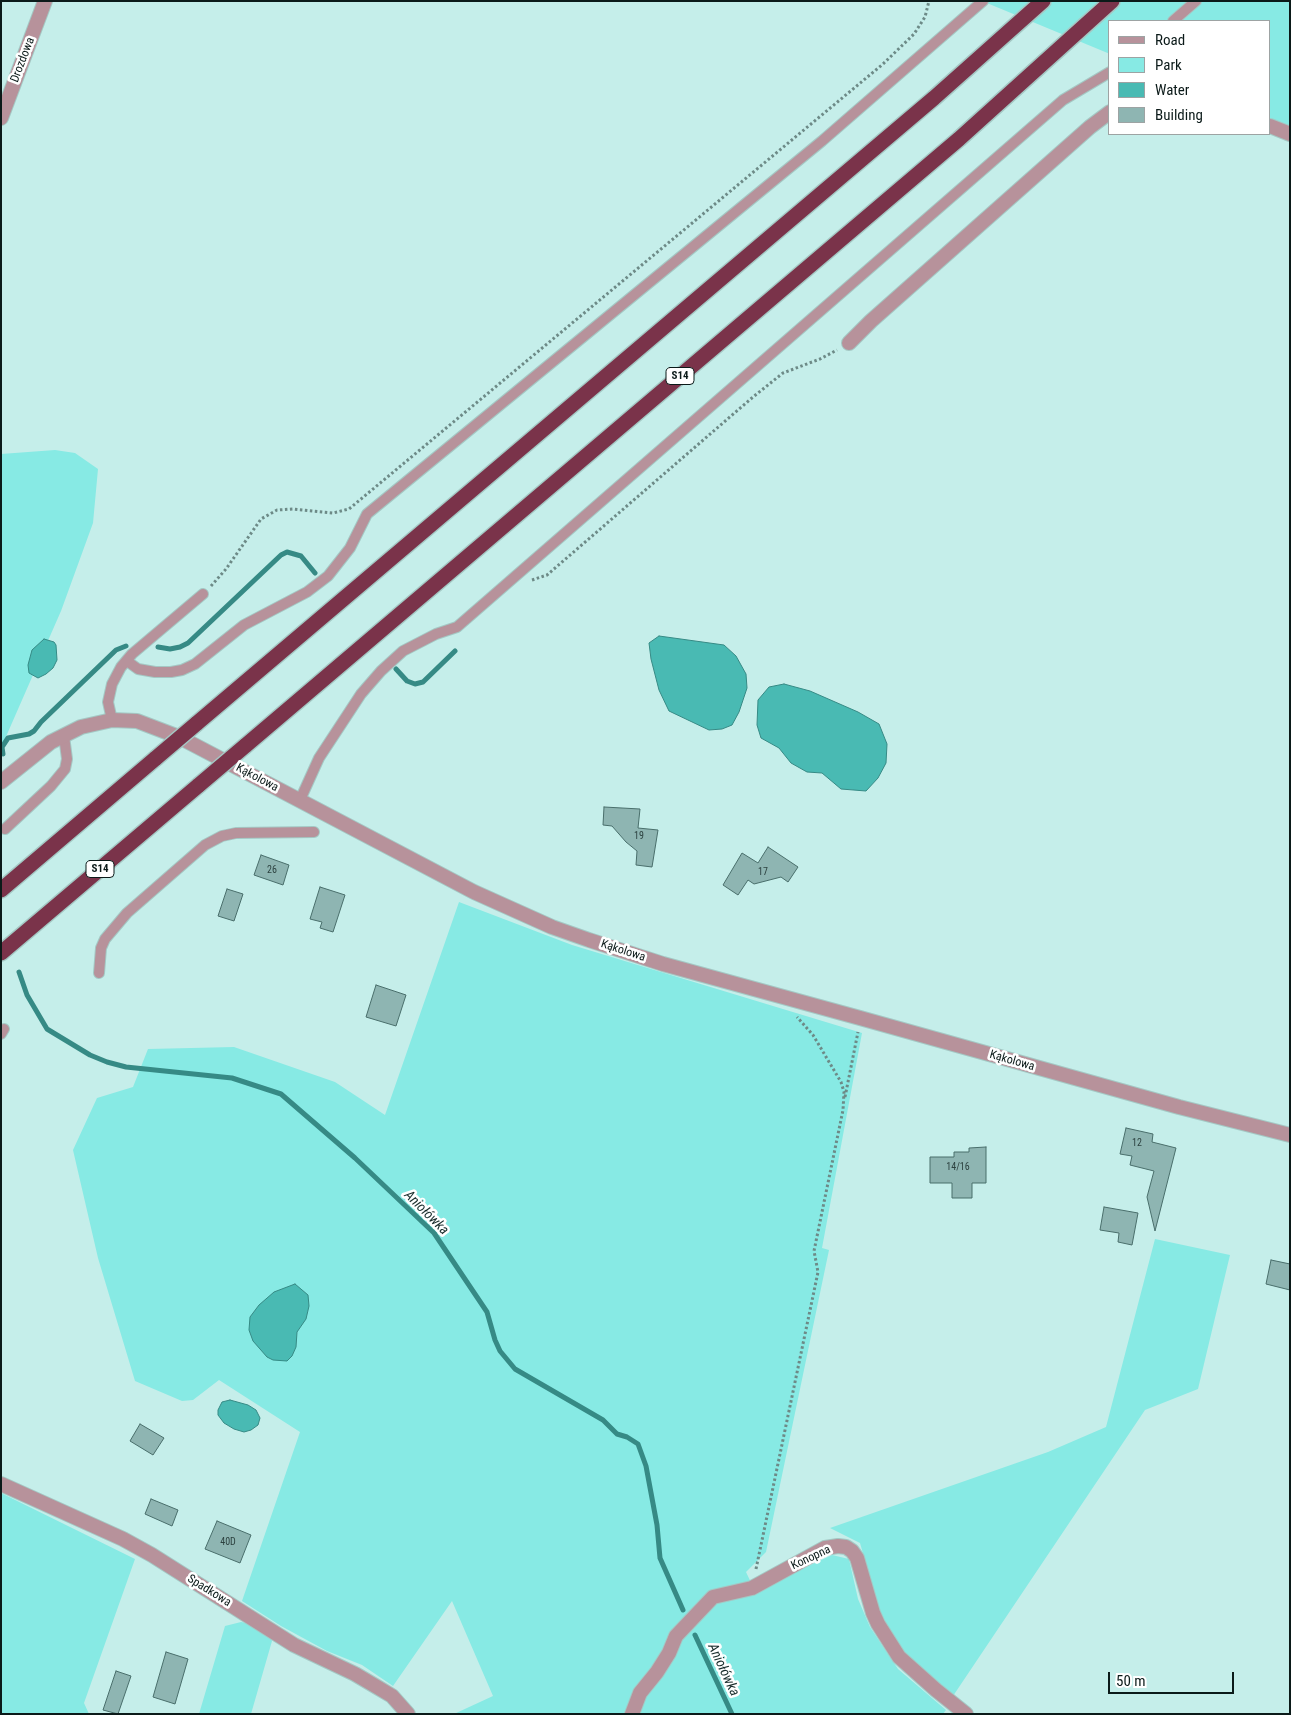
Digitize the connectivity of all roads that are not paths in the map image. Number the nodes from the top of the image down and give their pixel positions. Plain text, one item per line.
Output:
1 (45, 1) edge
2 (982, 1) edge
3 (1043, 1) edge
4 (1112, 1) edge
5 (1196, 1) edge
6 (1174, 20) edge
7 (1108, 73) edge
8 (1108, 114) edge
9 (1, 118) edge
10 (1271, 126) edge
11 (1290, 134) edge
12 (849, 344) road end
13 (203, 594) road end
14 (127, 661) junction
15 (112, 720) junction
16 (64, 736) junction
17 (1, 782) edge
18 (300, 800) junction
19 (5, 830) dead end
20 (314, 832) dead end
21 (1, 890) edge
22 (1, 953) edge
23 (99, 973) dead end
24 (1290, 1135) edge
25 (1, 1484) edge
26 (408, 1714) edge
27 (632, 1714) edge
28 (966, 1714) edge

1 - 9 street, Drozdowa
2 - 14 lane
3 - 21 highway, bridge
4 - 22 highway, S14, bridge
5 - 6 lane
7 - 18 lane
8 - 12 street
10 - 11 street
13 - 14 lane
14 - 15 lane
15 - 16 street, Kąkolowa
15 - 18 street, Kąkolowa
16 - 17 street, Kąkolowa
16 - 19 lane
18 - 24 street, Kąkolowa
20 - 23 lane
25 - 26 street, Spadkowa
27 - 28 street, Konopna

